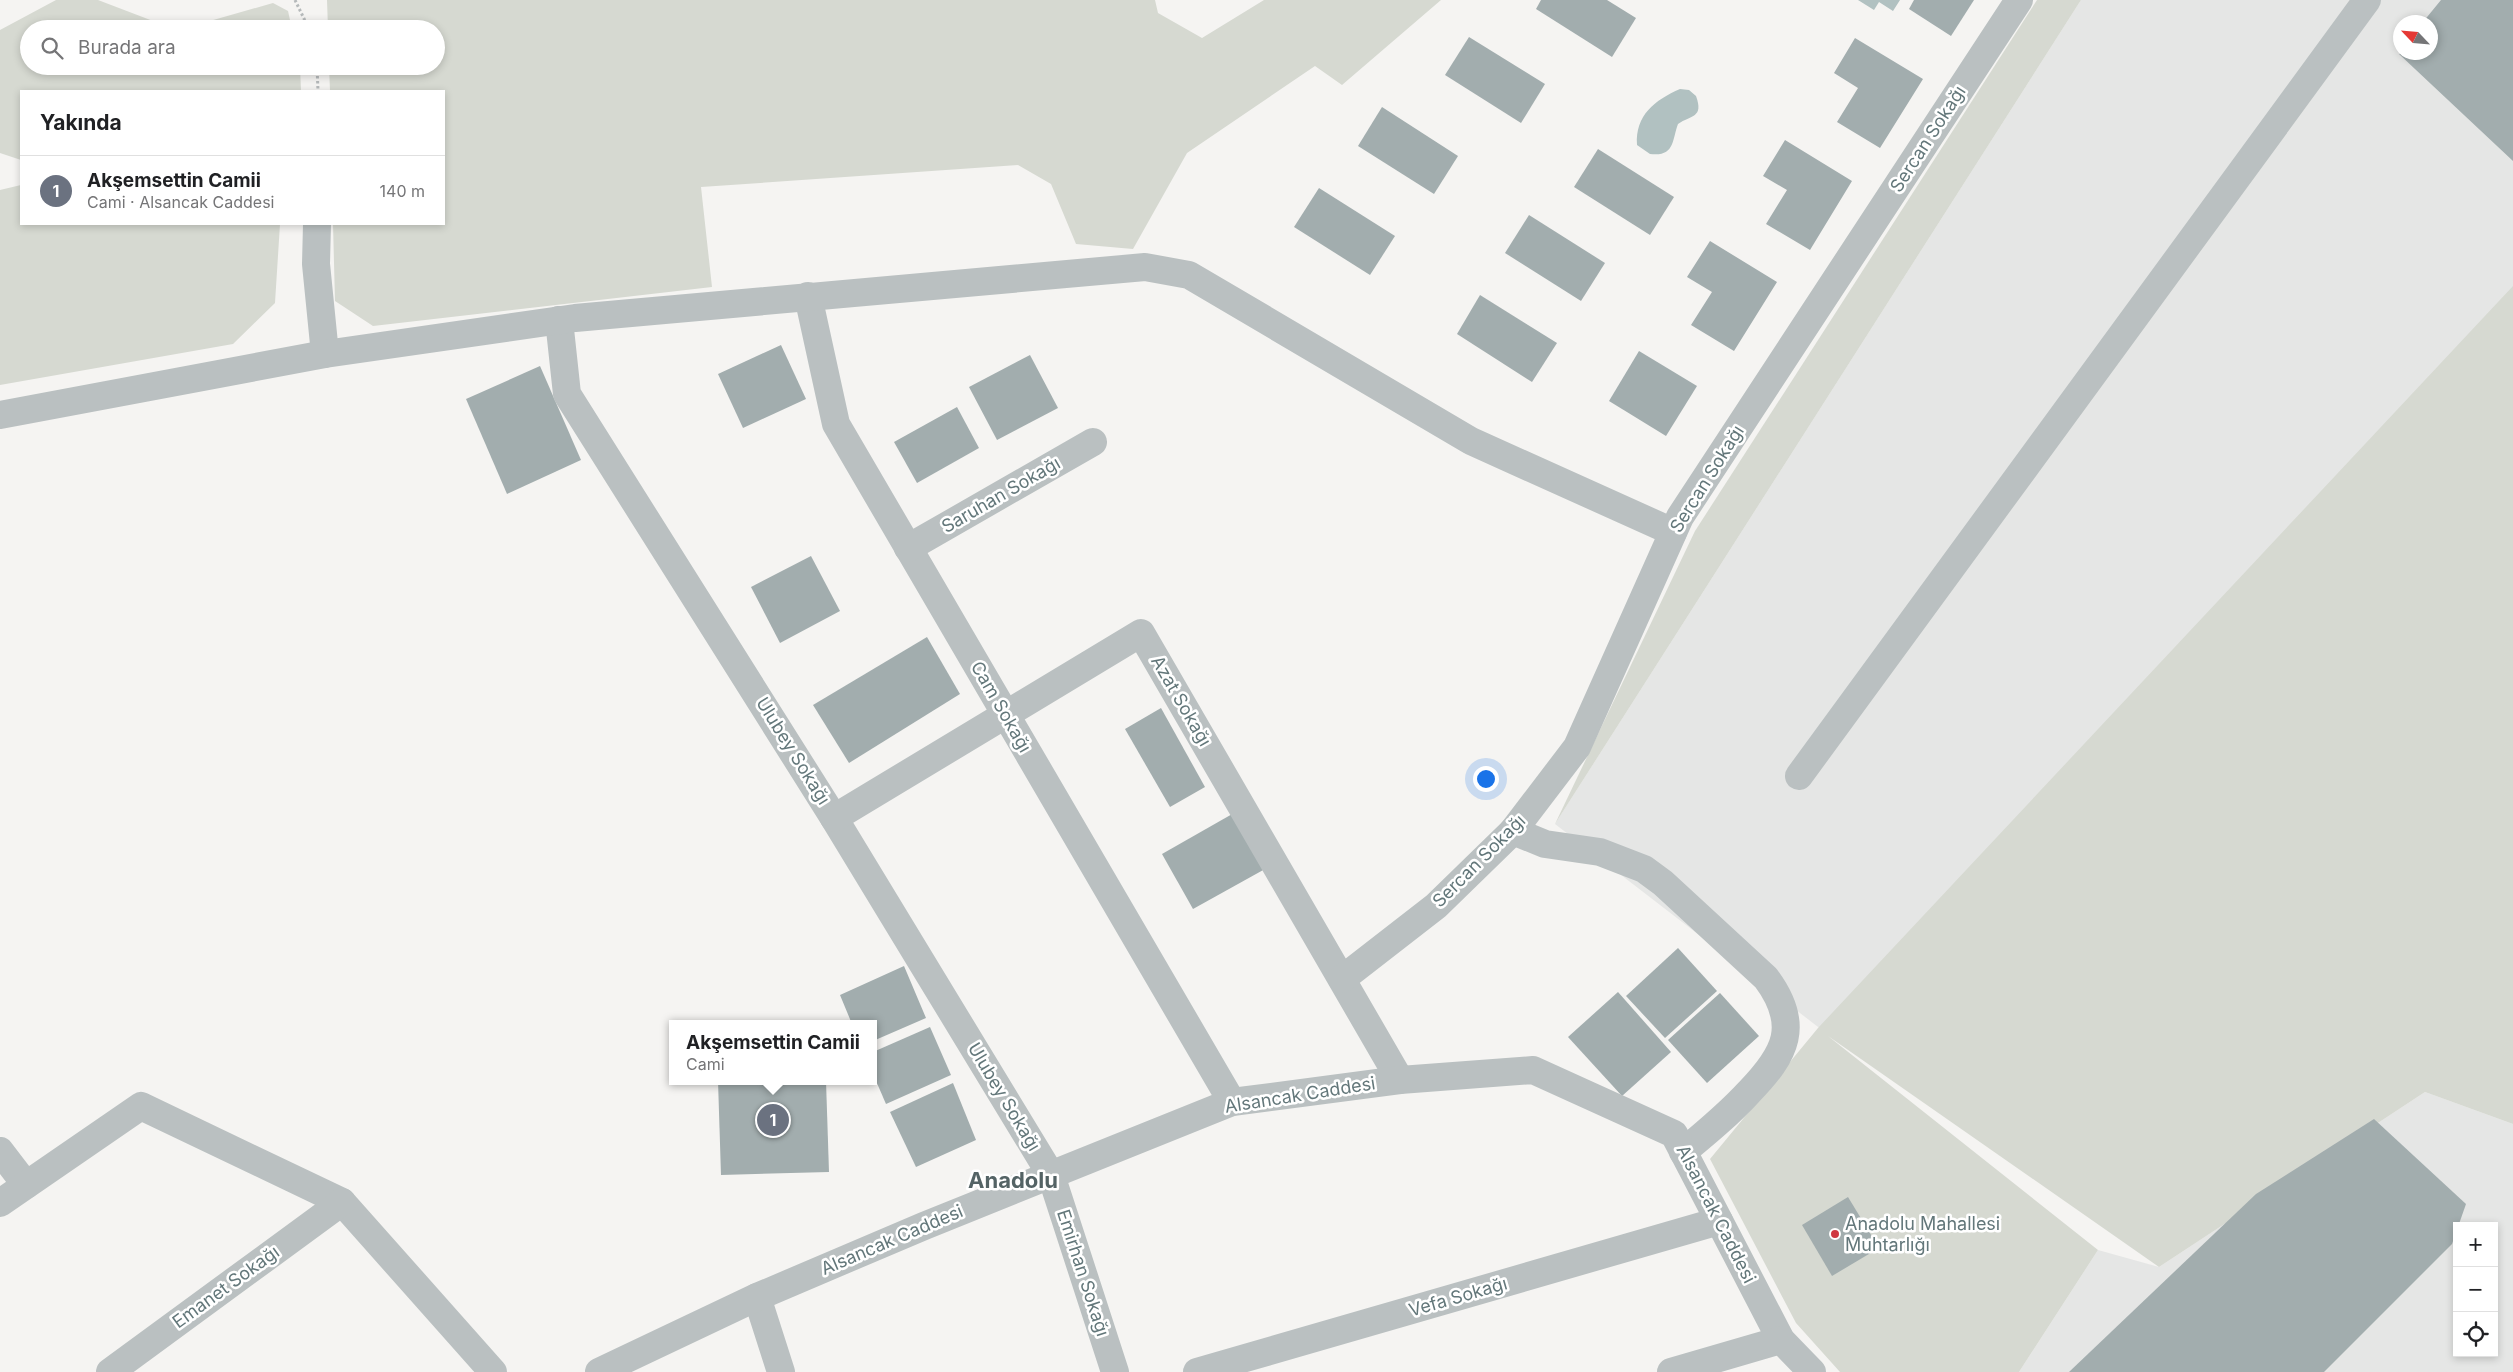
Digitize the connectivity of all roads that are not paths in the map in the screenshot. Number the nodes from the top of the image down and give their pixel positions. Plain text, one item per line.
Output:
1 (2020, 0) edge
2 (2367, 0) edge
3 (318, 225) edge
4 (808, 296) junction
5 (559, 320) junction
6 (325, 354) junction
7 (0, 414) edge
8 (1093, 442) dead end
9 (1673, 532) junction
10 (908, 548) junction
11 (1005, 715) junction
12 (1799, 776) dead end
13 (834, 818) junction
14 (1513, 831) junction
15 (1342, 980) junction
16 (1400, 1080) junction
17 (1232, 1102) junction
18 (0, 1151) edge
19 (1683, 1152) junction
20 (1051, 1175) junction
21 (26, 1185) junction
22 (342, 1202) junction
23 (0, 1203) edge
24 (1719, 1221) junction
25 (757, 1297) junction
26 (1781, 1340) junction
27 (110, 1372) edge
28 (493, 1372) edge
29 (599, 1372) edge
30 (781, 1372) edge
31 (1115, 1372) edge
32 (1197, 1372) edge
33 (1671, 1372) edge
34 (1812, 1372) edge

1 - 9 street, Sercan Sokağı
2 - 12 street
3 - 6 street
4 - 5 street
4 - 9 street
4 - 10 street, Cam Sokağı
5 - 6 street
5 - 13 street, Ulubey Sokağı
6 - 7 street
8 - 10 street, Saruhan Sokağı
9 - 14 street, Sercan Sokağı
10 - 11 street, Cam Sokağı
11 - 13 street, Azat Sokağı
11 - 15 street, Azat Sokağı
11 - 17 street, Cam Sokağı
13 - 20 street, Ulubey Sokağı
14 - 15 street, Sercan Sokağı
14 - 19 street
15 - 16 street, Azat Sokağı
16 - 17 street, Alsancak Caddesi
16 - 19 street, Alsancak Caddesi
17 - 20 street, Alsancak Caddesi
18 - 21 street
19 - 24 street, Alsancak Caddesi
20 - 25 street, Alsancak Caddesi
20 - 31 street, Emirhan Sokağı
21 - 22 street
21 - 23 street
22 - 27 street, Emanet Sokağı
22 - 28 street
24 - 26 street, Alsancak Caddesi
24 - 32 street, Vefa Sokağı
25 - 29 street, Alsancak Caddesi
25 - 30 street
26 - 33 street
26 - 34 street, Alsancak Caddesi

